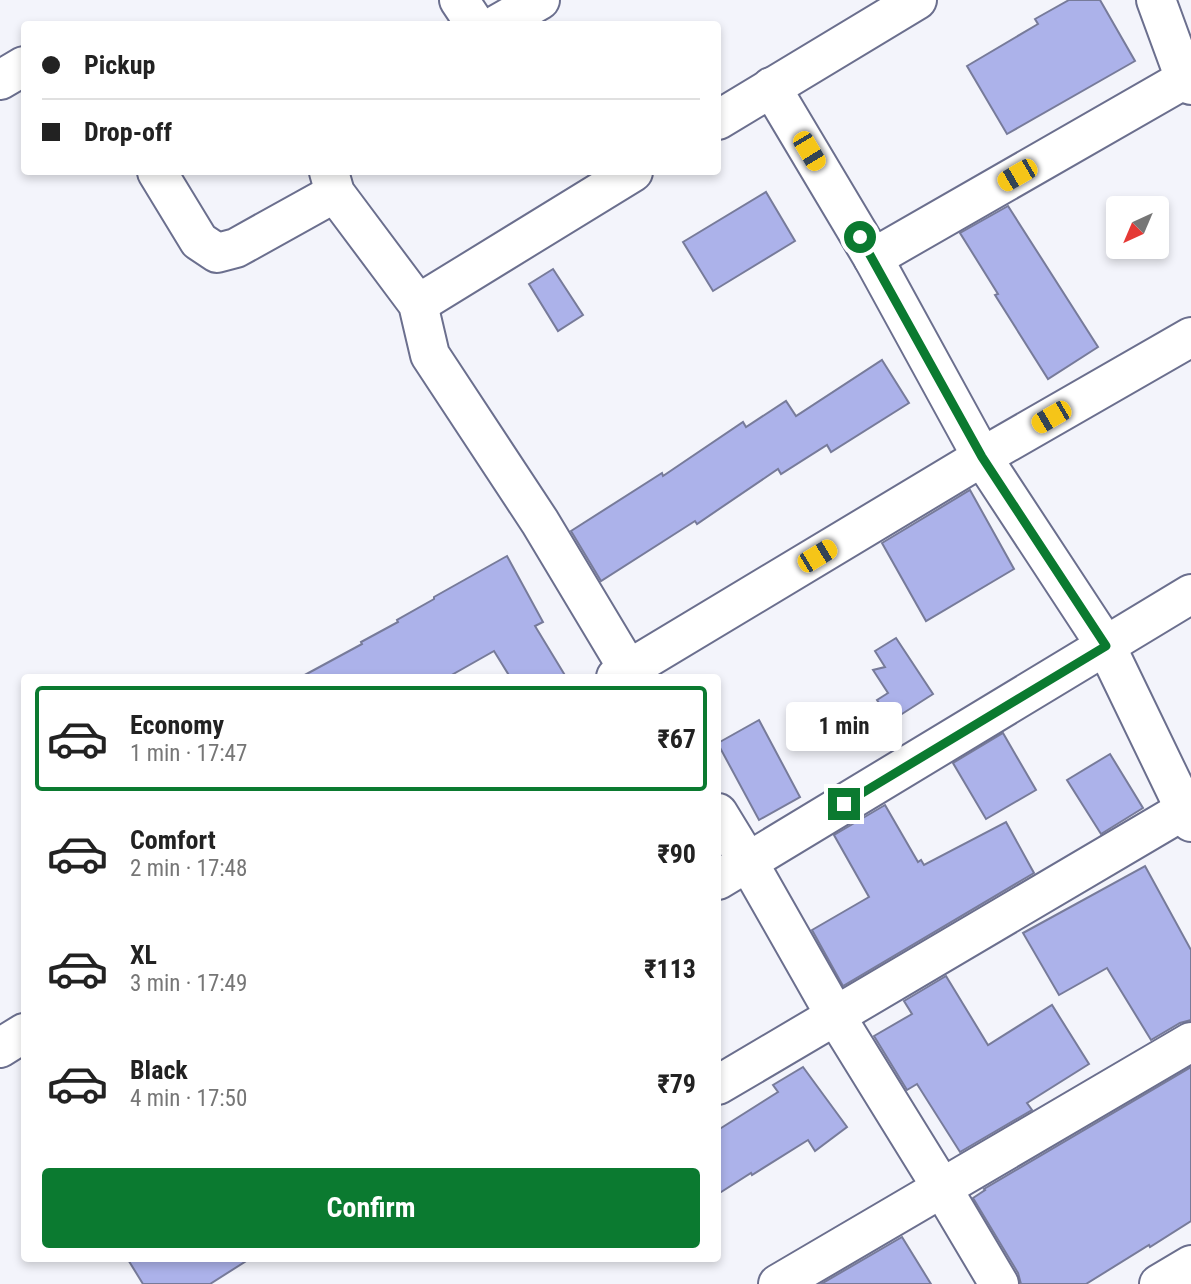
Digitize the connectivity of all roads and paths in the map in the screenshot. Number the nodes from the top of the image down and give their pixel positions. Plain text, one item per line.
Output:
1 (459, 0) edge
2 (541, 0) edge
3 (917, 0) edge
4 (1156, 0) edge
5 (473, 21) edge
6 (503, 21) edge
7 (21, 68) edge
8 (0, 80) edge
9 (1188, 82) edge
10 (771, 87) junction
11 (721, 118) edge
12 (159, 175) edge
13 (628, 175) edge
14 (332, 182) edge
15 (873, 258) junction
16 (418, 304) junction
17 (1191, 337) edge
18 (982, 457) junction
19 (1191, 594) edge
20 (1106, 646) junction
21 (625, 674) edge
22 (628, 674) edge
23 (1189, 813) edge
24 (721, 825) edge
25 (733, 871) edge
26 (835, 1015) junction
27 (21, 1035) edge
28 (1191, 1042) edge
29 (0, 1048) edge
30 (721, 1083) edge
31 (942, 1188) junction
32 (1191, 1265) edge
33 (778, 1284) edge
34 (999, 1284) edge
35 (1159, 1284) edge

1 - 5 street
2 - 6 street
3 - 10 street
4 - 9 street
7 - 8 street
9 - 15 street
10 - 11 street
10 - 15 street
12 - 14 street
13 - 16 street
14 - 16 street
15 - 18 street
16 - 21 street
17 - 18 street
18 - 20 street
18 - 22 street
19 - 20 street
20 - 23 street
20 - 25 street
23 - 26 street
24 - 25 street
25 - 26 street
26 - 30 street
26 - 31 street
27 - 29 street
28 - 31 street
31 - 33 street
31 - 34 street
32 - 35 street

